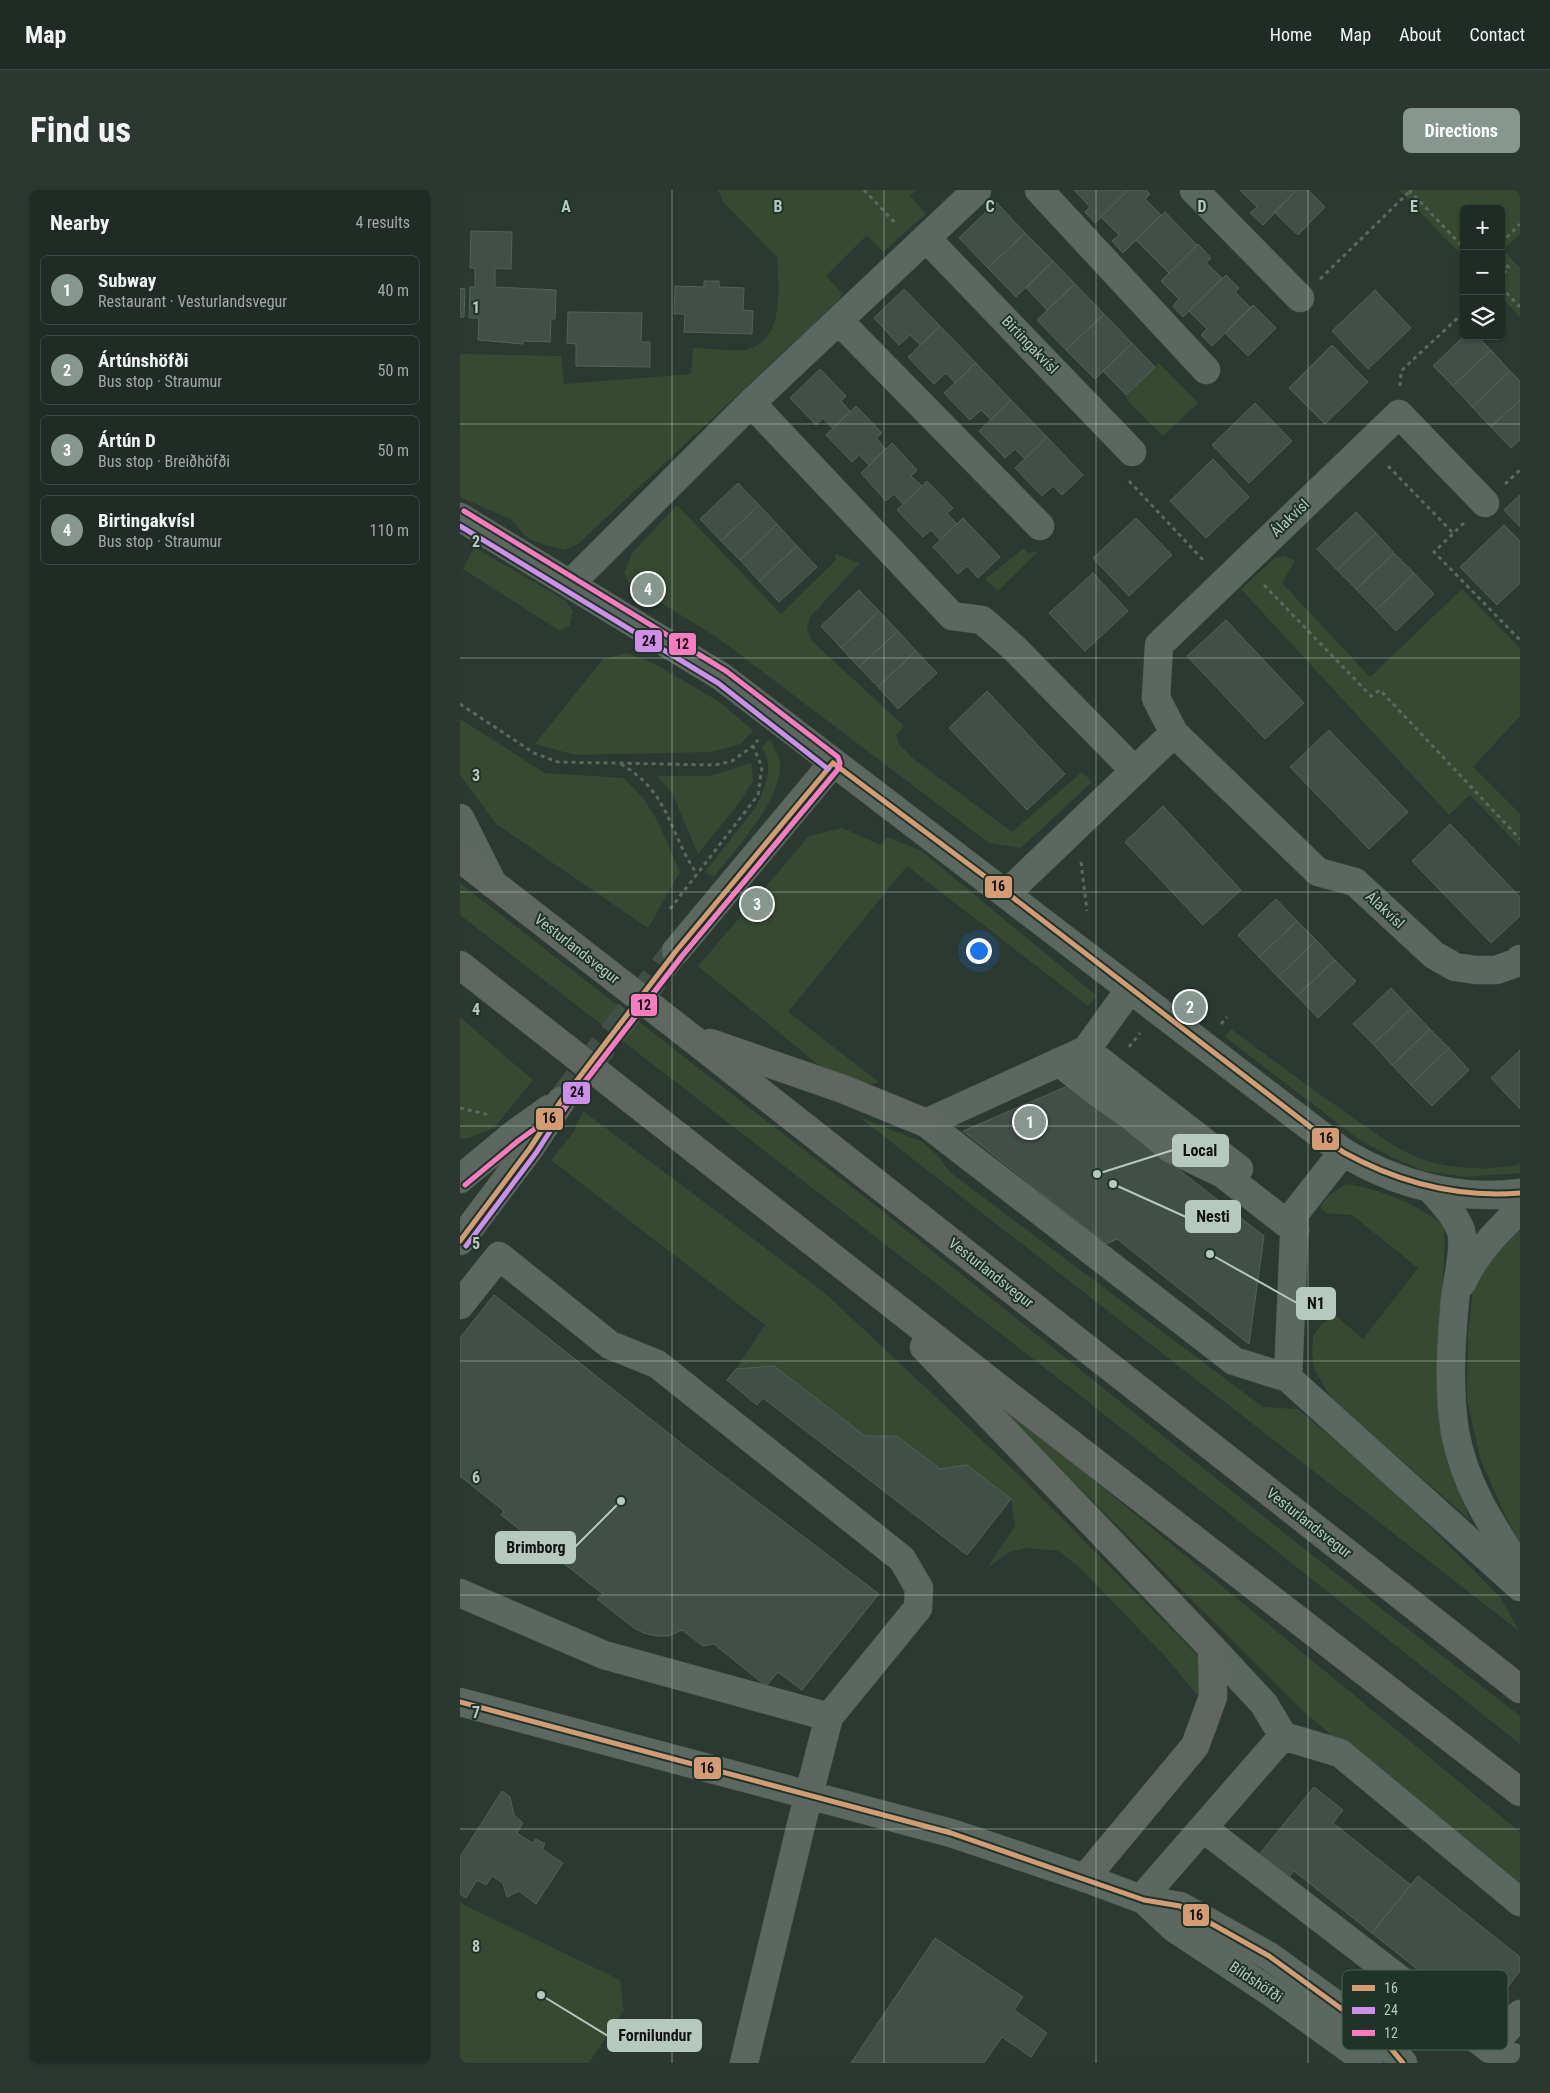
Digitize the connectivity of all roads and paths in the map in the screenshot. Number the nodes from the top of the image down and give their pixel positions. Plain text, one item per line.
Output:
1 (864, 190) edge
2 (977, 190) edge
3 (1040, 190) edge
4 (1194, 190) edge
5 (1410, 191) edge
6 (1520, 224) edge
7 (1505, 239) edge
8 (923, 243) junction
9 (1460, 244) edge
10 (1505, 263) edge
11 (1505, 272) edge
12 (1505, 291) edge
13 (1300, 298) joint
14 (1520, 307) edge
15 (1460, 316) edge
16 (839, 321) junction
17 (1206, 370) dead end
18 (751, 403) junction
19 (1399, 414) junction
20 (1367, 445) junction
21 (1132, 452) joint
22 (1520, 470) edge
23 (1485, 503) junction
24 (460, 517) edge
25 (1040, 526) dead end
26 (1454, 534) junction
27 (1204, 561) dead end
28 (570, 583) junction
29 (1262, 583) dead end
30 (1520, 640) edge
31 (460, 704) edge
32 (1174, 733) junction
33 (764, 734) dead end
34 (753, 746) junction
35 (619, 763) junction
36 (833, 763) junction
37 (1135, 770) junction
38 (460, 818) edge
39 (1076, 826) junction
40 (1520, 839) edge
41 (460, 858) edge
42 (697, 874) junction
43 (493, 884) junction
44 (1007, 893) junction
45 (1087, 910) dead end
46 (668, 914) dead end
47 (676, 952) tunnel mouth
48 (1520, 959) edge
49 (460, 965) edge
50 (1130, 989) junction
51 (689, 1036) junction
52 (1086, 1050) junction
53 (1059, 1062) junction
54 (460, 1108) edge
55 (496, 1116) dead end
56 (926, 1123) junction
57 (1343, 1152) junction
58 (461, 1177) edge
59 (1430, 1188) junction
60 (1520, 1192) edge
61 (492, 1200) junction
62 (1520, 1209) edge
63 (1295, 1221) junction
64 (465, 1225) edge
65 (856, 1275) junction
66 (1455, 1300) junction
67 (460, 1305) edge
68 (1288, 1378) junction
69 (1520, 1568) edge
70 (1520, 1587) edge
71 (460, 1593) edge
72 (1212, 1648) junction
73 (1520, 1689) edge
74 (460, 1702) edge
75 (829, 1717) junction
76 (1283, 1736) junction
77 (1520, 1792) edge
78 (809, 1796) junction
79 (1203, 1828) junction
80 (1085, 1878) junction
81 (1142, 1899) junction
82 (1520, 1902) edge
83 (1387, 1970) edge
84 (1342, 2009) edge
85 (1520, 2014) edge
86 (1508, 2028) edge
87 (1342, 2044) edge
88 (1351, 2050) edge
89 (1392, 2050) edge
90 (1493, 2050) edge
91 (1520, 2060) edge
92 (744, 2063) edge
93 (1369, 2063) edge
94 (1403, 2063) edge

1 - 8 path
2 - 8 street
3 - 17 street
4 - 13 street
5 - 9 path
5 - 13 path
6 - 7 path
8 - 16 street
8 - 21 street, Birtingakvísl
10 - 11 path
12 - 14 path
15 - 19 path
16 - 18 street
16 - 25 street
18 - 28 street
18 - 37 street
19 - 20 street, Álakvísl
19 - 23 street
20 - 26 path
20 - 32 street, Álakvísl
21 - 27 path
22 - 23 path
23 - 26 path
24 - 28 street
26 - 30 path
28 - 36 street
29 - 40 path
31 - 35 path
32 - 37 street
32 - 48 street, Álakvísl
33 - 34 path
34 - 35 path
34 - 42 path
35 - 42 path
36 - 44 street
36 - 47 street
37 - 39 street
38 - 43 street
39 - 44 street
39 - 45 path
41 - 43 highway, Vesturlandsvegur
42 - 46 path
43 - 51 highway, Vesturlandsvegur
44 - 50 street
49 - 65 highway
50 - 52 street
50 - 57 street
51 - 56 highway
51 - 73 highway, Vesturlandsvegur
52 - 53 street
52 - 63 street
53 - 56 street
53 - 63 street
54 - 55 path
56 - 68 street
57 - 59 street
57 - 63 street
58 - 61 street
58 - 61 street
59 - 60 street
59 - 66 street
61 - 64 street
62 - 66 street
63 - 68 street
65 - 72 highway
65 - 77 highway
66 - 69 street
67 - 75 street
68 - 70 street
71 - 75 street
72 - 76 street
72 - 80 highway
74 - 78 street, Bíldshöfði
75 - 78 street
76 - 79 street
76 - 82 street
78 - 80 street, Bíldshöfði
78 - 92 street
79 - 81 street
79 - 83 street
80 - 81 street, Bíldshöfði
81 - 84 street, Bíldshöfði
81 - 87 street, Bíldshöfði
85 - 86 street
88 - 93 street, Bíldshöfði
89 - 94 street, Bíldshöfði
90 - 91 street

